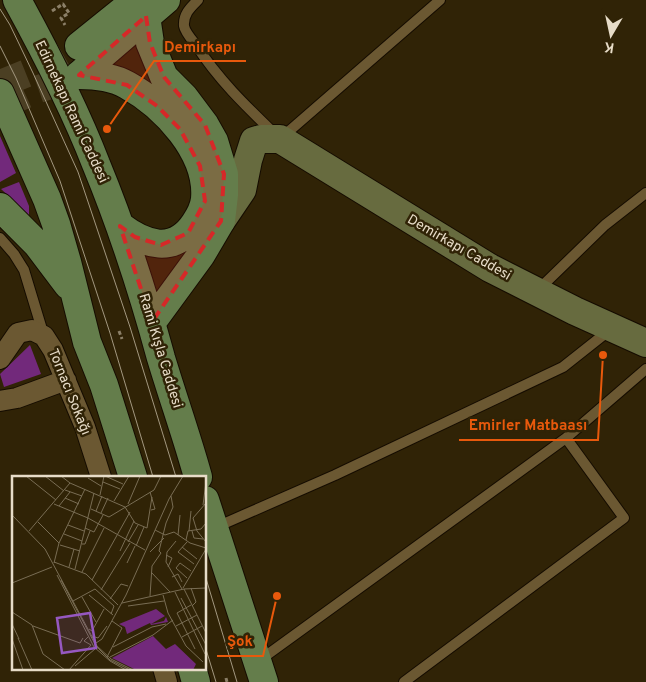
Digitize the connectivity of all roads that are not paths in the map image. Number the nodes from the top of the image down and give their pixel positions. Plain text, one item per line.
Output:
1 (17, 0) edge
2 (198, 0) edge
3 (440, 0) edge
4 (149, 5) edge
5 (79, 46) tunnel mouth
6 (0, 93) edge
7 (280, 139) junction
8 (646, 193) edge
9 (0, 207) edge
10 (221, 221) junction
11 (120, 226) junction
12 (0, 238) edge
13 (74, 292) junction
14 (536, 292) junction
15 (152, 322) junction
16 (612, 328) junction
17 (44, 336) junction
18 (646, 343) edge
19 (0, 359) edge
20 (646, 369) edge
21 (66, 380) junction
22 (0, 401) edge
23 (566, 438) junction
24 (101, 476) edge
25 (133, 476) edge
26 (198, 476) edge
27 (206, 504) edge
28 (213, 528) junction
29 (261, 672) edge
30 (404, 682) edge

1 - 11 main road, Edirnekapı Rami Caddesi
2 - 7 lane
3 - 7 lane
4 - 5 main road
4 - 10 main road
4 - 11 main road
6 - 13 main road
7 - 10 street
7 - 14 street, Demirkapı Caddesi
8 - 14 lane
9 - 13 main road
10 - 15 main road
11 - 15 main road, Rami Kışla Caddesi
12 - 17 lane
13 - 25 main road
14 - 16 street, Demirkapı Caddesi
15 - 26 main road, Rami Kışla Caddesi
16 - 18 street, Demirkapı Caddesi
16 - 28 lane
17 - 19 street, Tornacı Sokağı
17 - 21 street, Tornacı Sokağı
20 - 23 lane
21 - 22 street
21 - 24 street, Tornacı Sokağı
23 - 29 lane
23 - 30 lane
27 - 28 main road
28 - 29 main road

